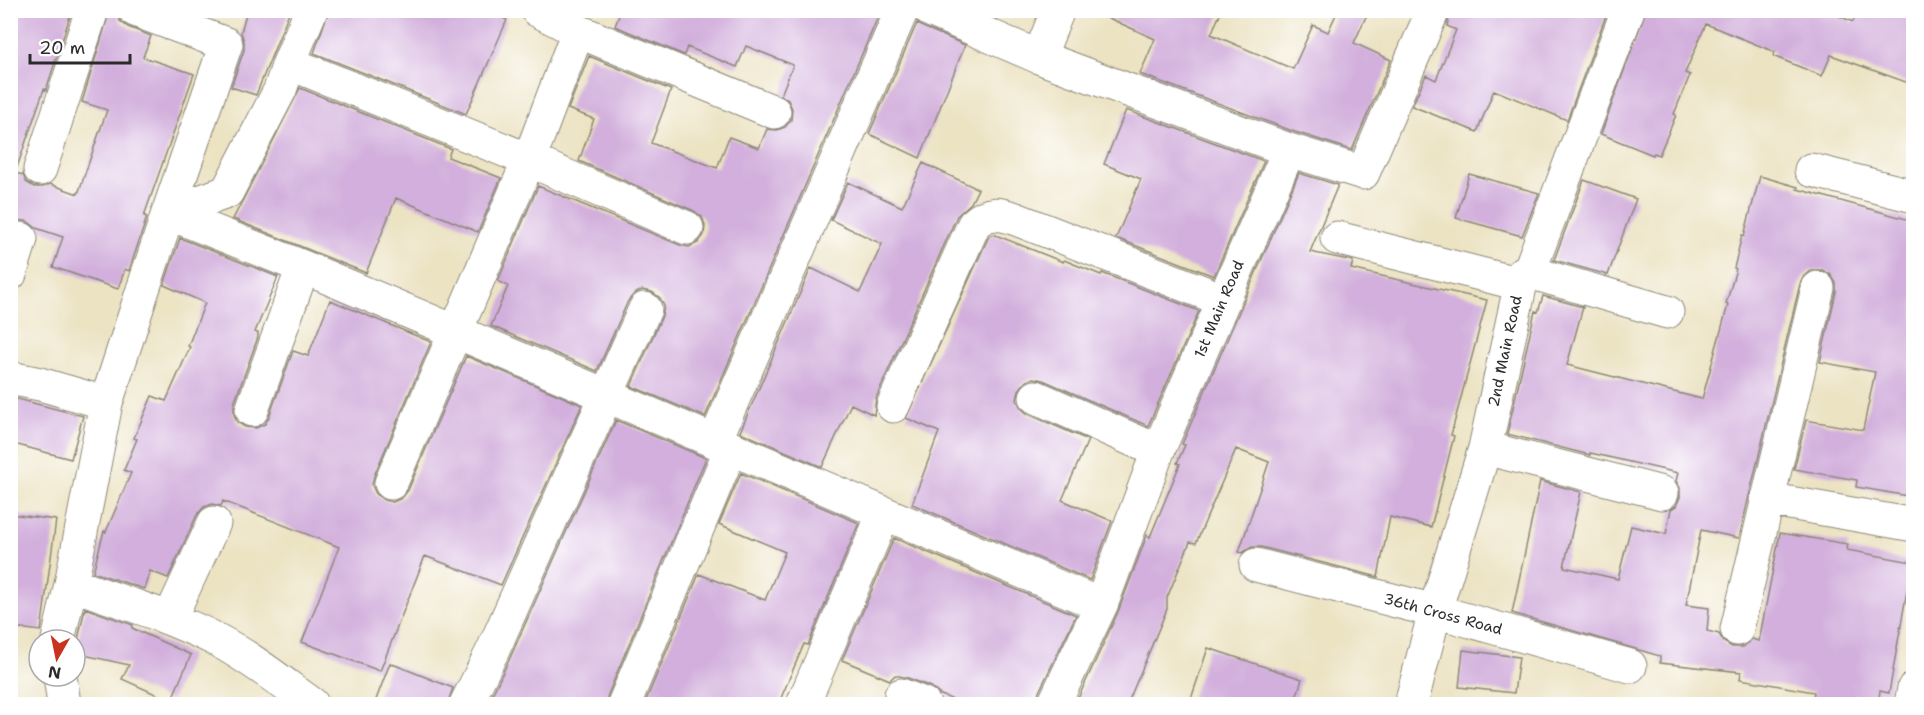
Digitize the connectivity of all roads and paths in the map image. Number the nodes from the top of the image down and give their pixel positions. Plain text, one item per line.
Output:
1 (92, 10) edge
2 (135, 10) edge
3 (311, 10) edge
4 (537, 10) edge
5 (902, 10) edge
6 (930, 10) edge
7 (1058, 10) edge
8 (1432, 10) edge
9 (1628, 10) edge
10 (172, 17) edge
11 (578, 31) junction
12 (1040, 57) junction
13 (289, 63) junction
14 (774, 112) dead end
15 (1289, 150) junction
16 (529, 160) junction
17 (40, 169) dead end
18 (1811, 170) dead end
19 (1914, 196) edge
20 (168, 213) junction
21 (687, 228) dead end
22 (21, 238) dead end
23 (1337, 238) dead end
24 (303, 267) junction
25 (10, 273) edge
26 (1524, 278) junction
27 (1818, 288) dead end
28 (1223, 300) junction
29 (645, 309) dead end
30 (1667, 312) dead end
31 (455, 333) junction
32 (10, 378) edge
33 (606, 395) junction
34 (1036, 397) dead end
35 (106, 404) junction
36 (893, 406) dead end
37 (252, 410) dead end
38 (723, 445) junction
39 (1485, 448) junction
40 (1158, 451) junction
41 (391, 483) dead end
42 (1662, 494) dead end
43 (1767, 499) junction
44 (884, 513) junction
45 (214, 523) dead end
46 (1914, 525) edge
47 (1256, 565) dead end
48 (71, 584) junction
49 (1101, 605) junction
50 (1435, 610) junction
51 (170, 618) junction
52 (61, 628) edge
53 (1737, 629) dead end
54 (1630, 666) dead end
55 (62, 688) edge
56 (1914, 688) edge
57 (64, 705) edge
58 (312, 705) edge
59 (466, 705) edge
60 (624, 705) edge
61 (803, 705) edge
62 (1054, 705) edge
63 (1411, 705) edge
64 (1911, 705) edge

1 - 17 street
2 - 10 street
3 - 13 street
4 - 11 street
5 - 38 street
6 - 12 street
7 - 12 street
8 - 15 street
9 - 26 street, 2nd Main Road
10 - 20 street
11 - 14 street
11 - 16 street
12 - 15 street
13 - 16 street
13 - 20 street
15 - 28 street, 1st Main Road
16 - 21 street
16 - 31 street
18 - 19 street
20 - 24 street
20 - 35 street
22 - 25 street
23 - 26 street
24 - 31 street
24 - 37 street
26 - 30 street
26 - 39 street, 2nd Main Road
27 - 43 street
28 - 36 street
28 - 40 street, 1st Main Road
29 - 33 street
31 - 33 street
31 - 41 street
32 - 35 street
33 - 38 street
33 - 59 street
34 - 40 street
35 - 48 street
38 - 44 street
38 - 60 street
39 - 42 street
39 - 50 street, 2nd Main Road
40 - 49 street, 1st Main Road
43 - 46 street
43 - 53 street
44 - 49 street
44 - 61 street
45 - 51 street
47 - 50 street, 36th Cross Road
48 - 51 street
48 - 52 street
49 - 62 street, 1st Main Road
50 - 54 street, 36th Cross Road
50 - 63 street, 2nd Main Road
51 - 58 street
55 - 57 street
56 - 64 street

